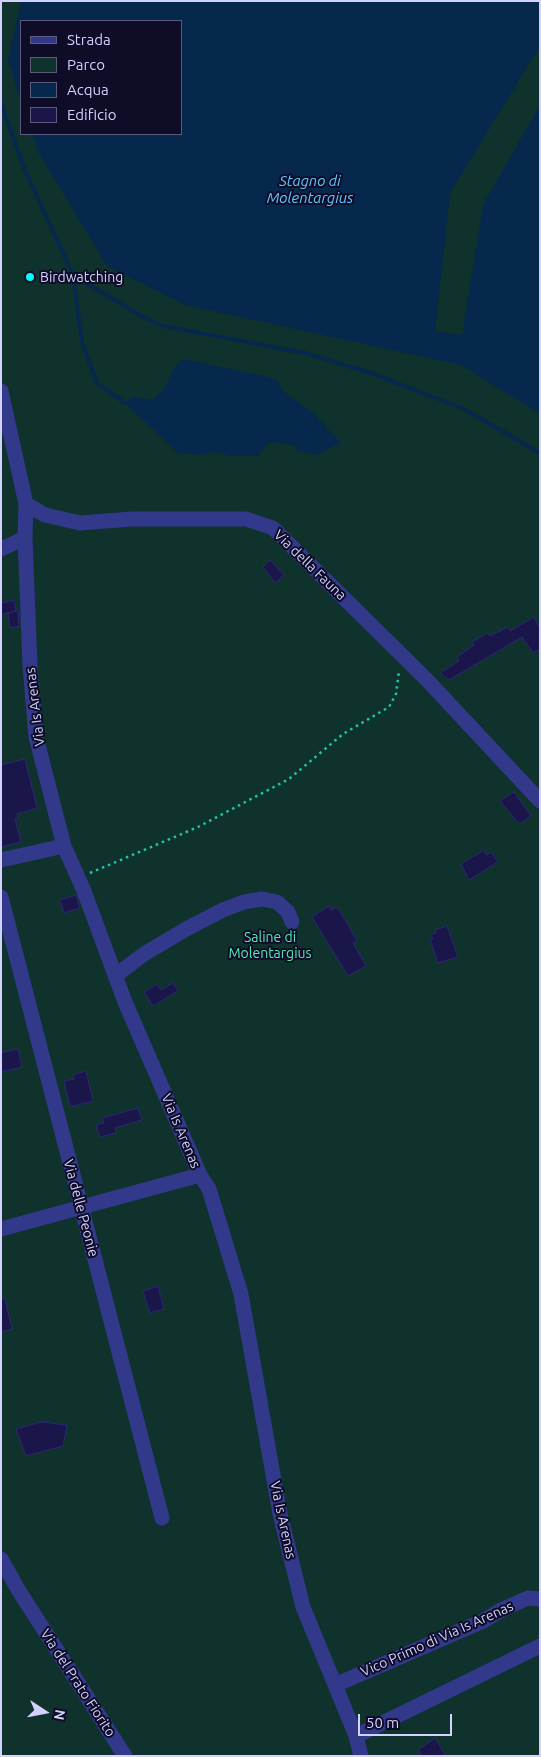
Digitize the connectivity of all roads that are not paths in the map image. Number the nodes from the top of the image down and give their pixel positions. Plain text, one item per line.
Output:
1 (1, 391) edge
2 (26, 504) junction
3 (24, 538) junction
4 (1, 549) edge
5 (540, 801) edge
6 (64, 846) junction
7 (1, 860) edge
8 (1, 897) edge
9 (292, 922) dead end
10 (115, 976) junction
11 (200, 1175) junction
12 (81, 1208) junction
13 (1, 1229) edge
14 (162, 1518) dead end
15 (1, 1545) edge
16 (2, 1561) edge
17 (540, 1599) edge
18 (540, 1646) edge
19 (335, 1685) junction
20 (356, 1736) junction
21 (124, 1756) edge
22 (361, 1756) edge

1 - 2 street
2 - 3 street, Via Is Arenas
2 - 5 street, Via della Fauna
3 - 4 street
3 - 6 street, Via Is Arenas
6 - 7 street
6 - 10 street, Via Is Arenas
8 - 12 street, Via delle Peonie
9 - 10 street
10 - 11 street, Via Is Arenas
11 - 12 street
11 - 19 street, Via Is Arenas
12 - 13 street
12 - 14 street, Via delle Peonie
15 - 16 street, Via del Prato Fiorito
16 - 21 street, Via del Prato Fiorito
17 - 19 street, Vico Primo di Via Is Arenas
18 - 20 street
19 - 20 street, Via Is Arenas
20 - 22 street, Via Is Arenas

